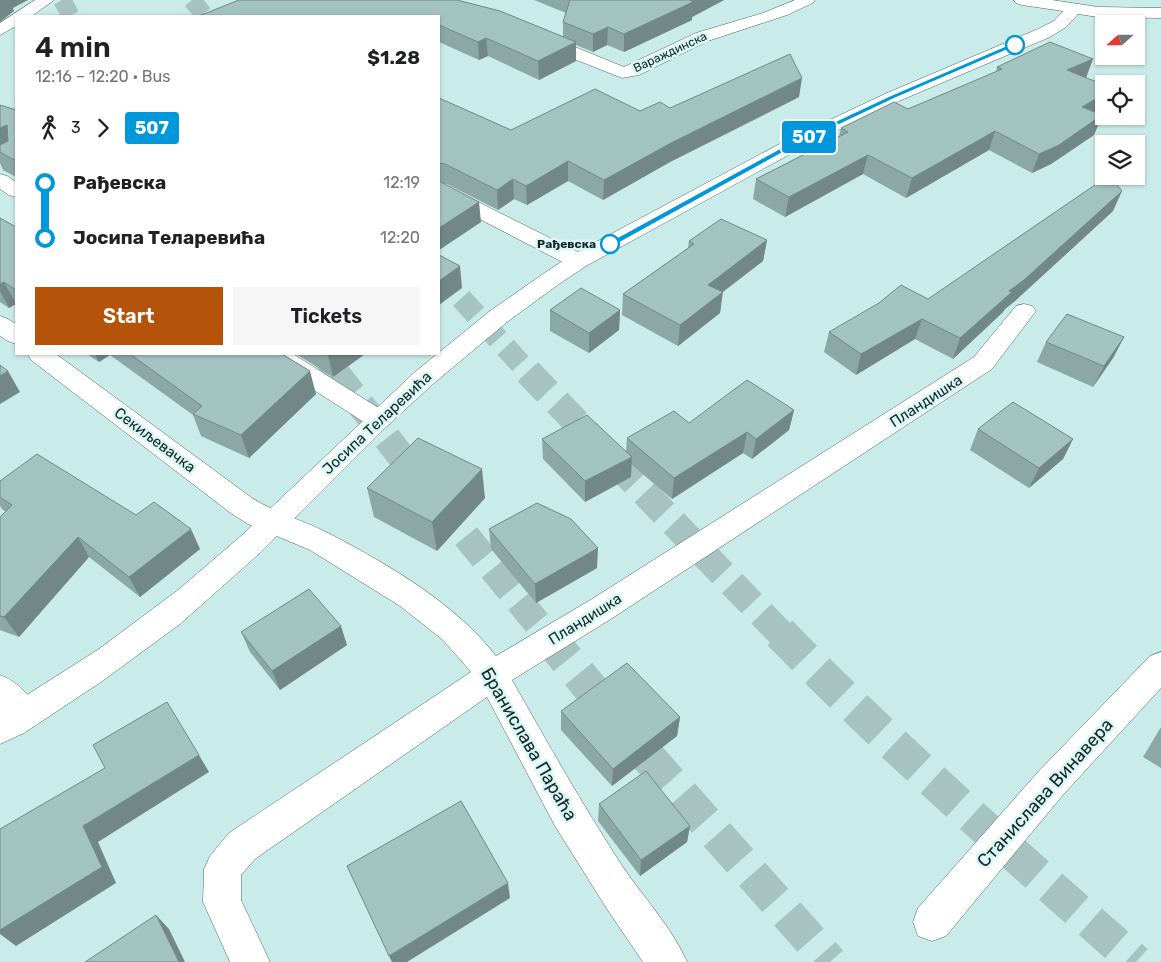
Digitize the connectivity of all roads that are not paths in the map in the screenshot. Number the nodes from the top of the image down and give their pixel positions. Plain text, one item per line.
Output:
1 (46, 0) edge
2 (807, 0) edge
3 (1022, 0) edge
4 (1073, 9) junction
5 (1161, 13) edge
6 (23, 15) edge
7 (15, 20) edge
8 (0, 30) edge
9 (526, 33) edge
10 (0, 180) edge
11 (15, 190) edge
12 (440, 191) edge
13 (578, 261) junction
14 (1024, 311) dead end
15 (0, 324) edge
16 (15, 335) edge
17 (41, 355) edge
18 (278, 355) edge
19 (378, 420) junction
20 (273, 523) junction
21 (1161, 666) edge
22 (492, 676) junction
23 (0, 689) edge
24 (12, 722) edge
25 (932, 922) dead end
26 (250, 962) edge
27 (667, 962) edge

1 - 6 street
2 - 9 street, Вараждинска
3 - 4 street
4 - 5 street
4 - 13 street, Јосипа Теларевића
7 - 8 street
10 - 11 street
12 - 13 street
13 - 19 street, Јосипа Теларевића
14 - 22 street, Пландишка
15 - 16 street
17 - 20 street, Секиљевачка
18 - 19 street
19 - 20 street, Јосипа Теларевића
20 - 22 street, Бранислава Параћа
20 - 24 street, Јосипа Теларевића
21 - 25 street, Станислава Винавера
22 - 26 street, Пландишка
22 - 27 street, Бранислава Параћа
23 - 24 street

